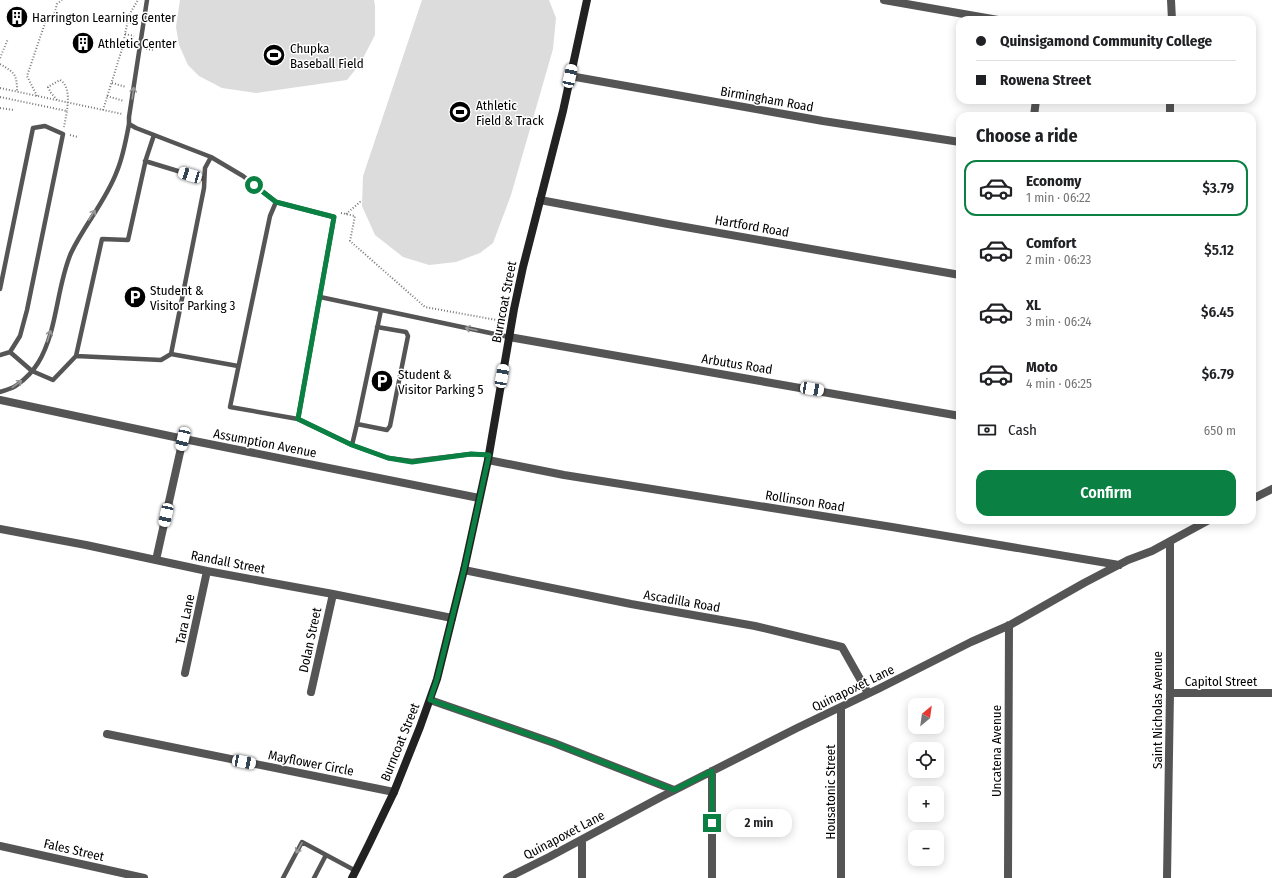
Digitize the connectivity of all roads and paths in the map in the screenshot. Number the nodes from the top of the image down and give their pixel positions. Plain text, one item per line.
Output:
1 (62, 0) edge
2 (138, 0) edge
3 (147, 0) edge
4 (587, 0) edge
5 (884, 0) edge
6 (1171, 0) edge
7 (975, 16) edge
8 (1172, 16) edge
9 (8, 39) dead end
10 (0, 58) edge
11 (0, 64) edge
12 (570, 76) junction
13 (112, 83) junction
14 (0, 88) edge
15 (133, 90) junction
16 (16, 92) junction
17 (37, 96) junction
18 (108, 96) junction
19 (0, 97) edge
20 (57, 100) junction
21 (68, 102) junction
22 (131, 103) junction
23 (0, 108) edge
24 (14, 110) dead end
25 (103, 110) junction
26 (67, 111) junction
27 (126, 115) dead end
28 (129, 124) junction
29 (62, 134) junction
30 (154, 135) junction
31 (956, 141) edge
32 (211, 157) junction
33 (145, 162) junction
34 (204, 179) junction
35 (540, 200) junction
36 (276, 202) junction
37 (362, 202) dead end
38 (346, 214) dead end
39 (355, 216) dead end
40 (956, 274) edge
41 (0, 289) edge
42 (320, 298) junction
43 (381, 310) junction
44 (502, 321) dead end
45 (377, 327) junction
46 (509, 337) junction
47 (10, 352) junction
48 (171, 354) junction
49 (0, 355) edge
50 (76, 356) junction
51 (238, 366) junction
52 (32, 371) junction
53 (0, 392) edge
54 (0, 400) edge
55 (956, 415) edge
56 (298, 419) junction
57 (357, 424) junction
58 (183, 439) junction
59 (352, 445) junction
60 (488, 458) junction
61 (1272, 489) edge
62 (1256, 497) edge
63 (479, 498) junction
64 (1202, 524) edge
65 (0, 529) edge
66 (1170, 542) junction
67 (156, 560) junction
68 (1119, 565) junction
69 (464, 570) junction
70 (208, 571) junction
71 (333, 594) junction
72 (452, 618) junction
73 (1009, 625) junction
74 (185, 673) dead end
75 (311, 692) dead end
76 (1170, 693) junction
77 (1272, 693) edge
78 (868, 694) junction
79 (430, 700) junction
80 (841, 706) junction
81 (107, 734) dead end
82 (712, 771) junction
83 (674, 790) junction
84 (394, 792) junction
85 (582, 840) junction
86 (0, 846) edge
87 (326, 855) junction
88 (354, 874) edge
89 (144, 878) edge
90 (283, 878) edge
91 (314, 878) edge
92 (507, 878) edge
93 (582, 878) edge
94 (712, 878) edge
95 (841, 878) edge
96 (1008, 878) edge
97 (1167, 878) edge

1 - 17 path
2 - 13 path
3 - 15 lane
4 - 12 main road, Burncoat Street
5 - 7 street
6 - 8 street
9 - 10 path
11 - 16 path
12 - 31 street, Birmingham Road
12 - 35 main road, Burncoat Street
13 - 15 path
13 - 18 path
14 - 16 path
22 -> 15 lane
16 - 17 path
17 - 20 path
18 - 22 path
18 - 25 path
19 - 26 path
20 - 21 path
20 - 21 path
21 - 25 path
21 - 26 path
22 - 28 lane
23 - 24 path
25 - 27 path
26 - 29 path
28 - 30 lane
52 -> 28 lane
29 - 41 lane
29 - 47 lane
30 - 32 lane
30 - 33 lane
32 - 34 lane
32 - 36 lane
33 - 34 lane
33 - 50 lane
34 - 48 lane
35 - 40 street, Hartford Road
35 - 46 main road, Burncoat Street
36 - 42 lane
36 - 51 lane
37 - 38 path
39 - 44 path
42 - 43 lane
42 - 56 lane
43 - 45 lane
46 -> 43 lane
45 - 57 lane
45 - 57 lane
46 - 55 street, Arbutus Road
46 - 60 main road, Burncoat Street
47 - 49 lane
47 - 52 lane
48 - 50 lane
48 - 51 lane
50 - 52 lane
51 - 56 lane
53 -> 52 lane
54 - 58 street, Assumption Avenue
56 - 59 lane
57 - 59 lane
58 - 63 street, Assumption Avenue
58 - 67 street
59 - 60 lane
60 - 63 main road, Burncoat Street
60 - 68 street, Rollinson Road
61 - 62 street
63 - 69 main road, Burncoat Street
64 - 66 street, Quinapoxet Lane
65 - 67 street, Randall Street
66 - 68 street, Quinapoxet Lane
66 - 76 street, Saint Nicholas Avenue
67 - 70 street, Randall Street
68 - 73 street, Quinapoxet Lane
69 - 72 main road, Burncoat Street
69 - 78 street, Ascadilla Road
70 - 71 street, Randall Street
70 - 74 street, Tara Lane
71 - 72 street, Randall Street
71 - 75 street, Dolan Street
72 - 79 main road, Burncoat Street
73 - 78 street, Quinapoxet Lane
73 - 96 street, Uncatena Avenue
76 - 77 street, Capitol Street
76 - 97 street, Saint Nicholas Avenue
78 - 80 street, Quinapoxet Lane
79 - 83 street
79 - 84 main road, Burncoat Street
80 - 82 street, Quinapoxet Lane
80 - 95 street, Housatonic Street
81 - 84 street, Mayflower Circle
82 - 83 street, Quinapoxet Lane
82 - 94 street
83 - 85 street, Quinapoxet Lane
84 - 88 main road, Burncoat Street
85 - 92 street, Quinapoxet Lane
85 - 93 street
86 - 89 street, Fales Street
87 - 88 lane
87 -> 90 lane
87 - 91 lane

